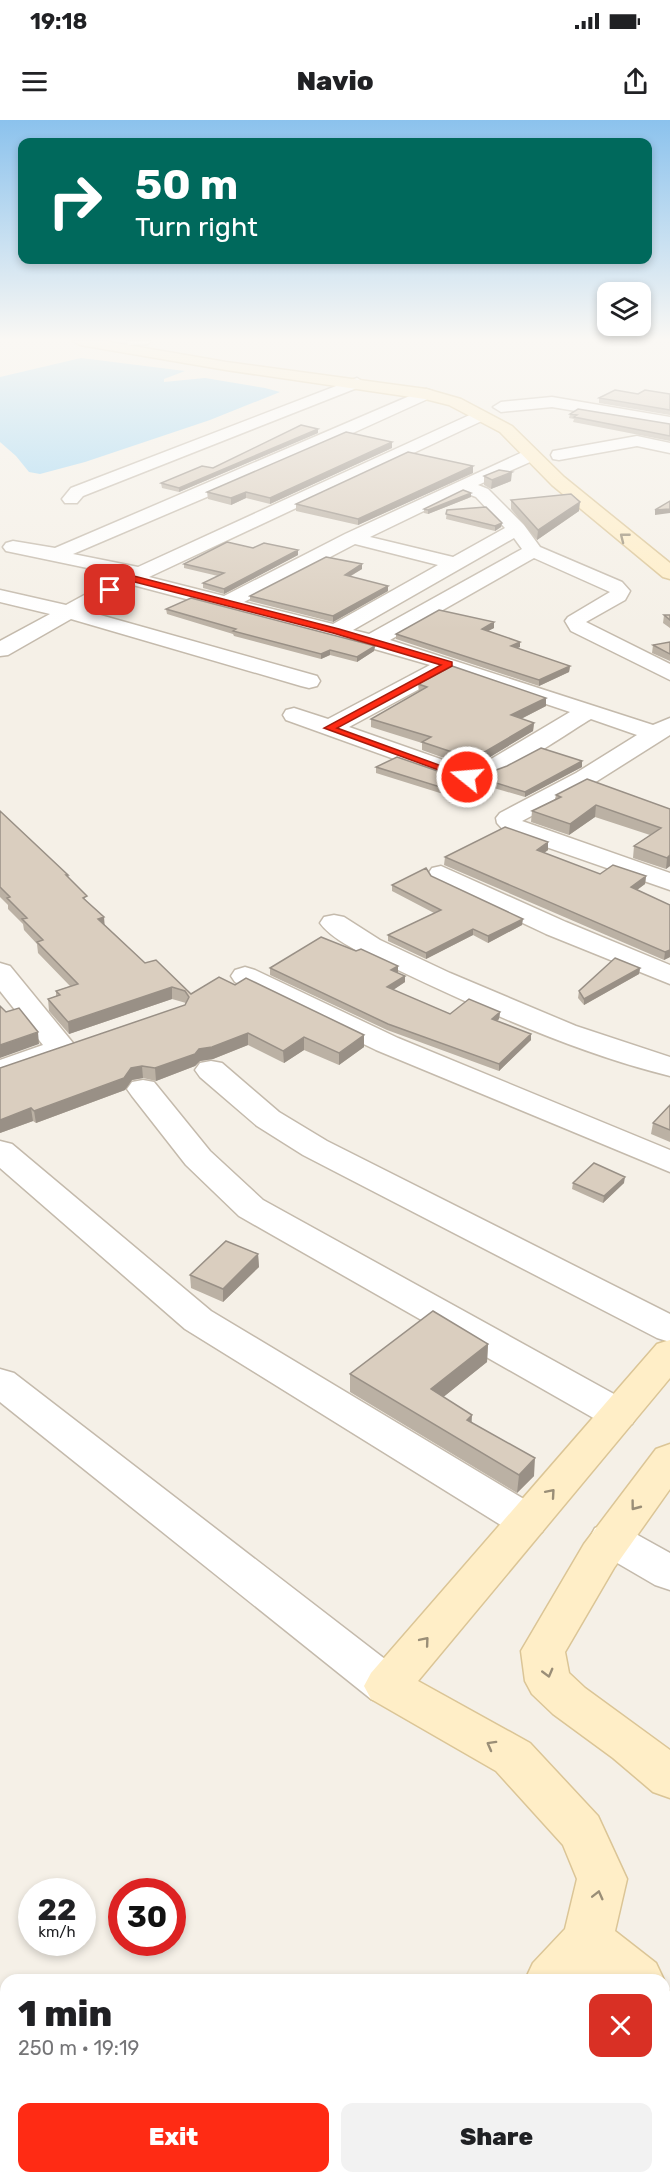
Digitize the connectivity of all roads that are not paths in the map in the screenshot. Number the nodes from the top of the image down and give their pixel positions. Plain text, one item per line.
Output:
1 (217, 437) edge
2 (330, 437) edge
3 (434, 437) edge
4 (522, 437) edge
5 (532, 437) edge
6 (670, 448) edge
7 (545, 449) junction
8 (247, 455) edge
9 (280, 460) junction
10 (576, 469) dead end
11 (354, 474) junction
12 (462, 484) junction
13 (71, 500) dead end
14 (518, 528) junction
15 (352, 538) junction
16 (13, 547) dead end
17 (532, 551) junction
18 (57, 554) junction
19 (456, 564) junction
20 (670, 573) edge
21 (135, 575) junction
22 (0, 596) edge
23 (226, 603) junction
24 (69, 612) junction
25 (336, 631) junction
26 (372, 641) junction
27 (0, 650) edge
28 (449, 664) junction
29 (670, 673) edge
30 (309, 681) dead end
31 (588, 711) junction
32 (294, 715) dead end
33 (329, 728) junction
34 (660, 737) edge
35 (585, 778) junction
36 (617, 790) edge
37 (441, 874) dead end
38 (670, 882) edge
39 (334, 923) dead end
40 (0, 972) edge
41 (670, 975) edge
42 (245, 976) edge
43 (670, 1067) edge
44 (211, 1070) dead end
45 (0, 1071) edge
46 (143, 1089) dead end
47 (0, 1151) edge
48 (670, 1162) edge
49 (670, 1329) edge
50 (665, 1367) edge
51 (0, 1382) edge
52 (618, 1414) junction
53 (670, 1459) edge
54 (526, 1521) junction
55 (610, 1539) junction
56 (670, 1573) edge
57 (387, 1686) junction
58 (670, 1778) edge
59 (587, 1941) junction
60 (557, 1974) edge
61 (630, 1974) edge

1 - 13 street
2 - 9 street
3 - 11 street
4 - 7 main road
5 - 7 main road
6 - 7 street
7 - 10 main road
7 - 12 street
20 -> 7 main road
8 - 9 street
9 - 11 street
9 - 18 street
11 - 21 street
12 - 14 street
12 - 15 street
14 - 17 street
14 - 19 street
15 - 19 street
15 - 23 street
16 - 18 street
17 - 26 street
17 - 29 street
18 - 21 street
19 - 25 street
21 - 23 street
21 - 24 street
22 - 24 street
23 - 25 street
24 - 27 street
24 - 30 street
25 - 26 street
26 - 28 street
28 - 31 street
28 - 33 street
31 - 33 street
31 - 34 street
32 - 33 street
34 - 35 street
35 - 36 street
35 - 38 street
37 - 41 street
39 - 43 street
40 - 45 street
42 - 48 street
44 - 49 street
46 - 52 street
47 - 54 street
50 - 52 main road
51 - 57 street
54 -> 52 main road
53 -> 55 main road
57 -> 54 main road
55 - 56 street
55 -> 58 main road
59 -> 57 main road
59 - 60 main road
59 - 61 main road

